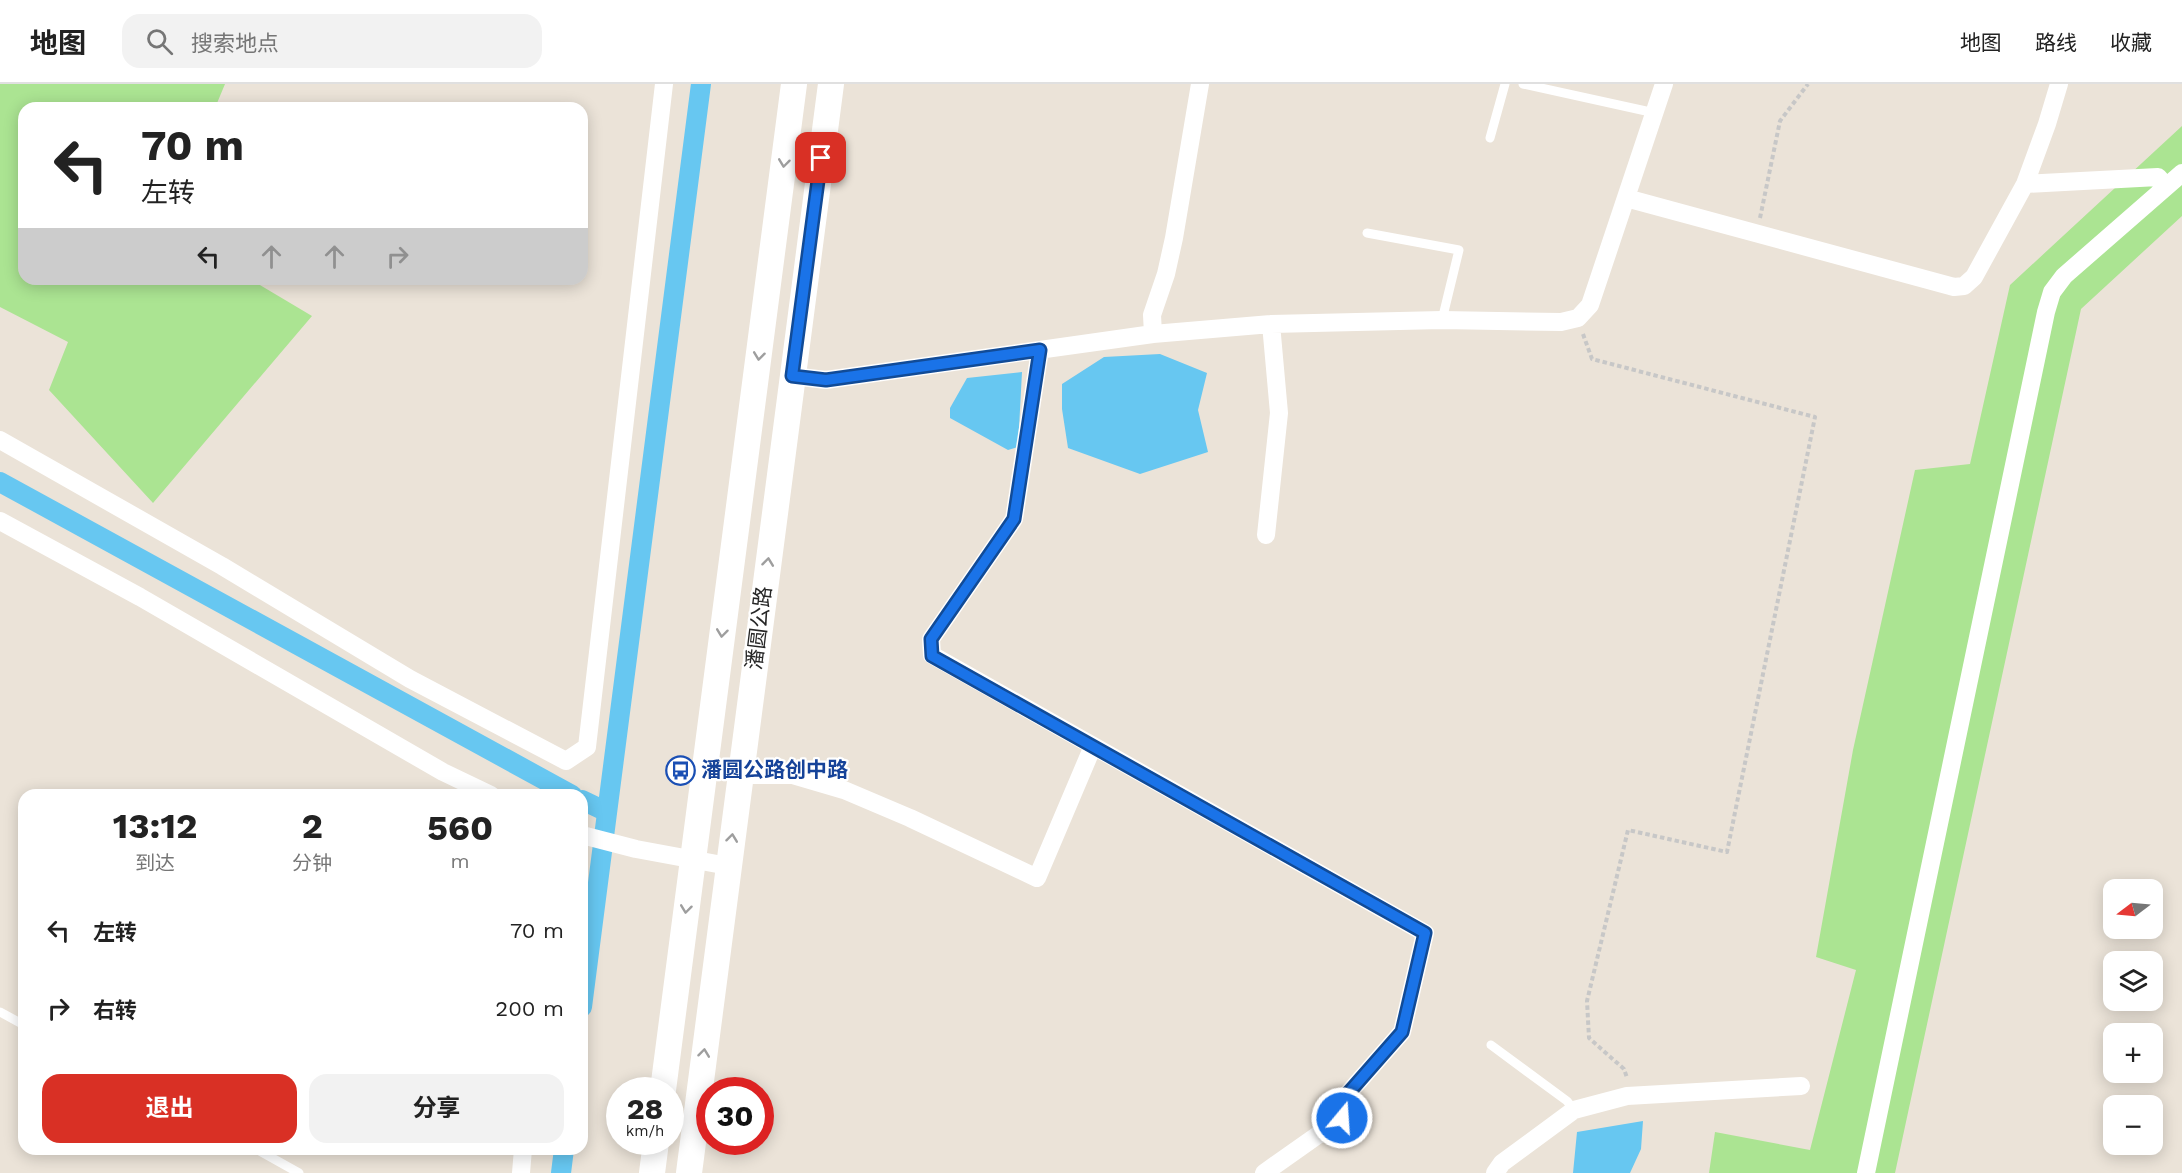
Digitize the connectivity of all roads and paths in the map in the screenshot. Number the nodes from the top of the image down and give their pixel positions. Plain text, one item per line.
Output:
1 (664, 84) edge
2 (794, 84) edge
3 (831, 84) edge
4 (1200, 84) edge
5 (1505, 84) edge
6 (1523, 84) edge
7 (1664, 84) edge
8 (1808, 84) edge
9 (2059, 84) edge
10 (1654, 113) junction
11 (1490, 138) dead end
12 (2182, 172) edge
13 (2025, 184) junction
14 (2166, 186) junction
15 (1626, 198) junction
16 (1367, 233) dead end
17 (1757, 233) junction
18 (1578, 318) junction
19 (1442, 320) junction
20 (1271, 324) junction
21 (1153, 334) junction
22 (1040, 350) junction
23 (792, 376) junction
24 (0, 440) edge
25 (0, 521) edge
26 (1266, 535) dead end
27 (1093, 746) junction
28 (740, 775) junction
29 (479, 789) edge
30 (588, 836) edge
31 (693, 860) junction
32 (729, 866) junction
33 (0, 1012) edge
34 (18, 1021) edge
35 (1491, 1045) dead end
36 (665, 1077) edge
37 (1801, 1086) dead end
38 (1627, 1096) junction
39 (1574, 1110) junction
40 (267, 1155) edge
41 (522, 1155) edge
42 (654, 1155) edge
43 (299, 1173) edge
44 (521, 1173) edge
45 (652, 1173) edge
46 (689, 1173) edge
47 (1264, 1173) edge
48 (1494, 1173) edge
49 (1866, 1173) edge

1 - 24 street
2 -> 31 main road, 潘圆公路
3 - 23 main road, 潘圆公路
4 - 21 street
5 - 11 lane
6 - 10 lane
7 - 10 street
8 - 17 path
9 - 13 street
10 - 15 street
12 - 14 street
13 - 14 street
13 - 17 street
14 - 49 street
15 - 17 street
15 - 18 street
16 - 19 lane
18 - 19 street
18 - 38 path
19 - 20 street
20 - 21 street
20 - 26 street
21 - 22 street
22 - 23 street
22 - 27 street
28 -> 23 main road, 潘圆公路
25 - 29 street
27 - 28 street
27 - 47 street
32 -> 28 main road, 潘圆公路
30 - 31 street
31 - 32 street
31 -> 36 main road, 潘圆公路
46 -> 32 main road, 潘圆公路
33 - 34 lane
35 - 39 lane
37 - 38 street
38 - 39 street
39 - 48 street
40 - 43 lane
41 - 44 street
42 - 45 main road

